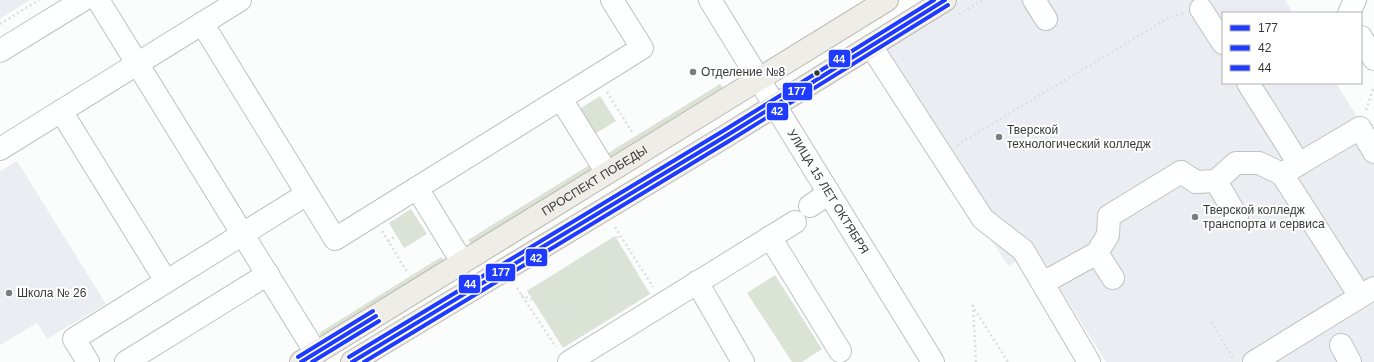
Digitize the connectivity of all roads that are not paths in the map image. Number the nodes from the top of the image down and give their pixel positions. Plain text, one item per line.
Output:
1 (82, 0) edge
2 (98, 0) edge
3 (240, 0) edge
4 (612, 0) edge
5 (710, 0) edge
6 (945, 0) edge
7 (1034, 0) edge
8 (1355, 0) edge
9 (880, 2) edge
10 (1201, 9) dead end
11 (1349, 12) edge
12 (1046, 19) dead end
13 (202, 24) junction
14 (1362, 39) edge
15 (1222, 41) edge
16 (871, 46) junction
17 (0, 51) edge
18 (1374, 59) edge
19 (137, 64) junction
20 (759, 79) junction
21 (1248, 84) edge
22 (561, 99) junction
23 (775, 105) junction
24 (61, 111) junction
25 (0, 149) edge
26 (1374, 152) edge
27 (1290, 169) junction
28 (607, 173) junction
29 (1216, 181) junction
30 (417, 188) junction
31 (829, 193) junction
32 (307, 194) junction
33 (810, 206) dead end
34 (1237, 217) dead end
35 (795, 222) dead end
36 (242, 234) junction
37 (770, 237) junction
38 (1097, 253) junction
39 (462, 262) junction
40 (268, 274) junction
41 (1113, 278) dead end
42 (166, 281) junction
43 (1042, 281) junction
44 (697, 282) junction
45 (1367, 292) edge
46 (840, 351) dead end
47 (563, 356) edge
48 (309, 358) edge
49 (928, 360) edge
50 (1244, 361) edge
51 (88, 362) edge
52 (126, 362) edge
53 (352, 362) edge
54 (743, 362) edge
55 (1089, 362) edge

1 - 17 street
2 - 19 street
3 - 13 street
4 - 22 street
5 - 20 street, УЛИЦА 15 ЛЕТ ОКТЯБРЯ
6 - 16 main road
7 - 12 street
8 - 11 street
9 - 20 main road, ПРОСПЕКТ ПОБЕДЫ
10 - 15 street
13 - 19 street
13 - 32 street
14 - 18 street
16 - 23 main road
16 - 43 street
19 - 24 street
19 - 36 street
20 - 23 street, УЛИЦА 15 ЛЕТ ОКТЯБРЯ
20 - 28 main road, ПРОСПЕКТ ПОБЕДЫ
21 - 27 street
22 - 28 street
22 - 30 street
23 - 31 street, УЛИЦА 15 ЛЕТ ОКТЯБРЯ
23 - 53 main road
24 - 25 street
24 - 42 street
26 - 27 street
27 - 29 street
27 - 45 street
28 - 39 main road, ПРОСПЕКТ ПОБЕДЫ
29 - 34 street
29 - 38 street
30 - 32 street
30 - 39 street
31 - 33 street
31 - 49 street, УЛИЦА 15 ЛЕТ ОКТЯБРЯ
32 - 36 street
35 - 37 street
36 - 40 street
36 - 42 street
37 - 44 street
37 - 46 street
38 - 41 street
38 - 43 street
39 - 48 main road, ПРОСПЕКТ ПОБЕДЫ
40 - 48 street
40 - 52 street
42 - 51 street
43 - 55 street
44 - 47 street
44 - 54 street
45 - 50 street

